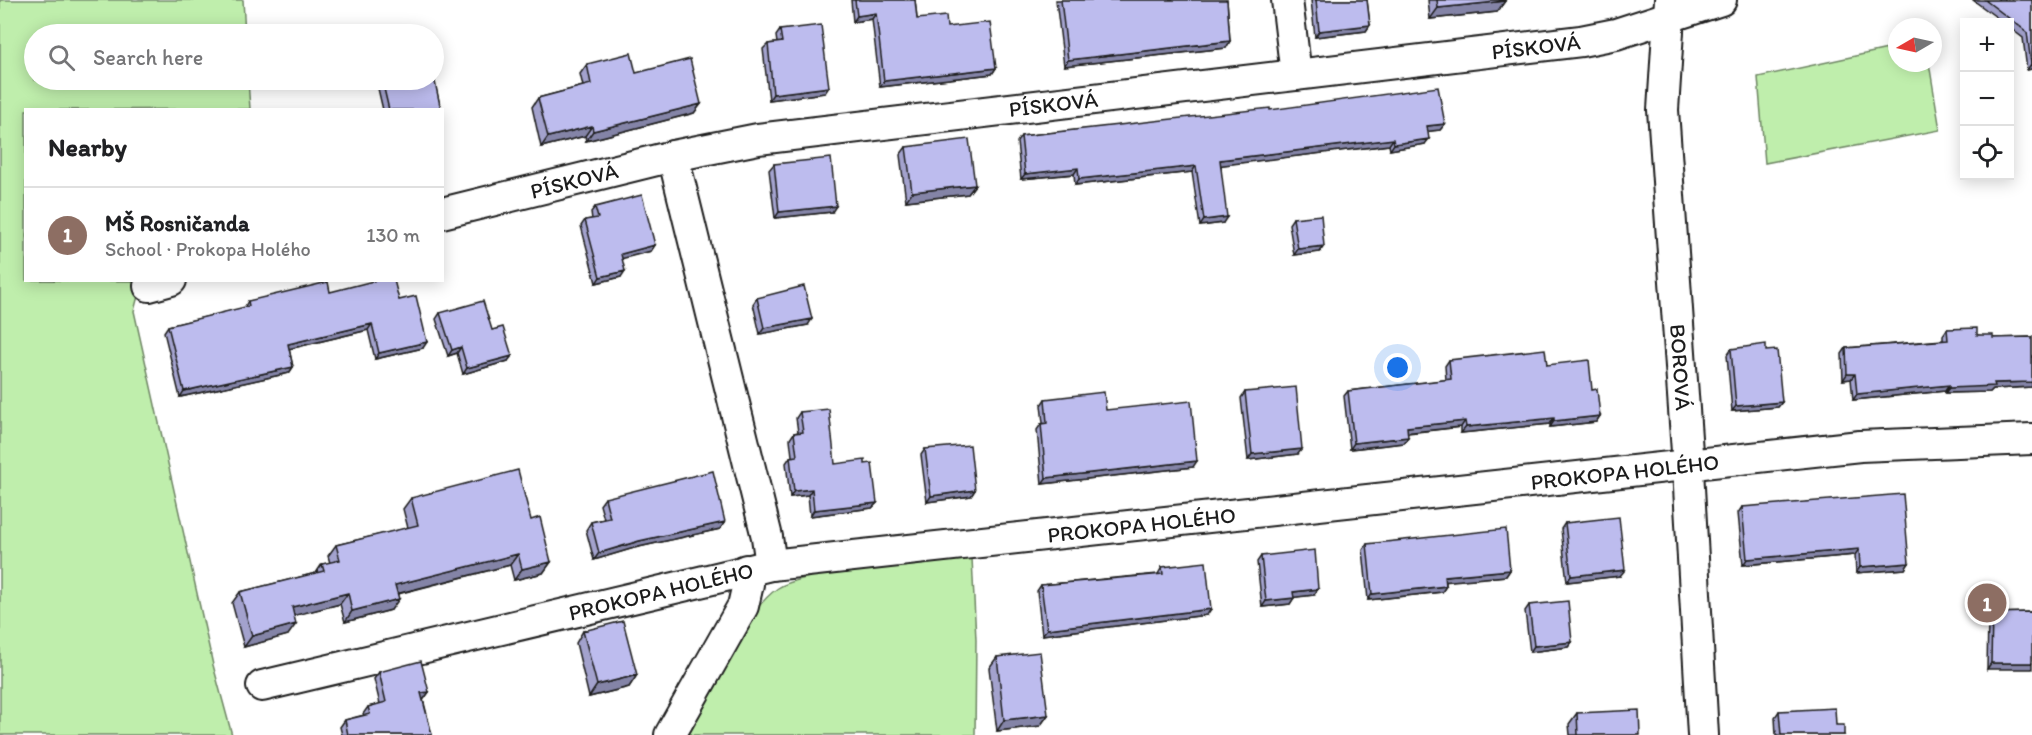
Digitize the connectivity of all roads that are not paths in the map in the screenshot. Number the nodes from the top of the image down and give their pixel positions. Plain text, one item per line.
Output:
1 (1287, 0) edge
2 (1721, 0) edge
3 (1669, 8) edge
4 (1296, 75) junction
5 (673, 156) junction
6 (444, 213) edge
7 (2032, 439) edge
8 (1688, 464) junction
9 (759, 567) junction
10 (262, 686) dead end
11 (670, 735) edge
12 (1703, 735) edge

1 - 4 street
2 - 3 street, PÍSKOVÁ
3 - 4 street, PÍSKOVÁ
3 - 8 street, BOROVÁ
4 - 5 street, PÍSKOVÁ
5 - 6 street, PÍSKOVÁ
5 - 9 street
7 - 8 street, PROKOPA HOLÉHO
8 - 9 street, PROKOPA HOLÉHO
8 - 12 street, BOROVÁ
9 - 10 street, PROKOPA HOLÉHO
9 - 11 street

